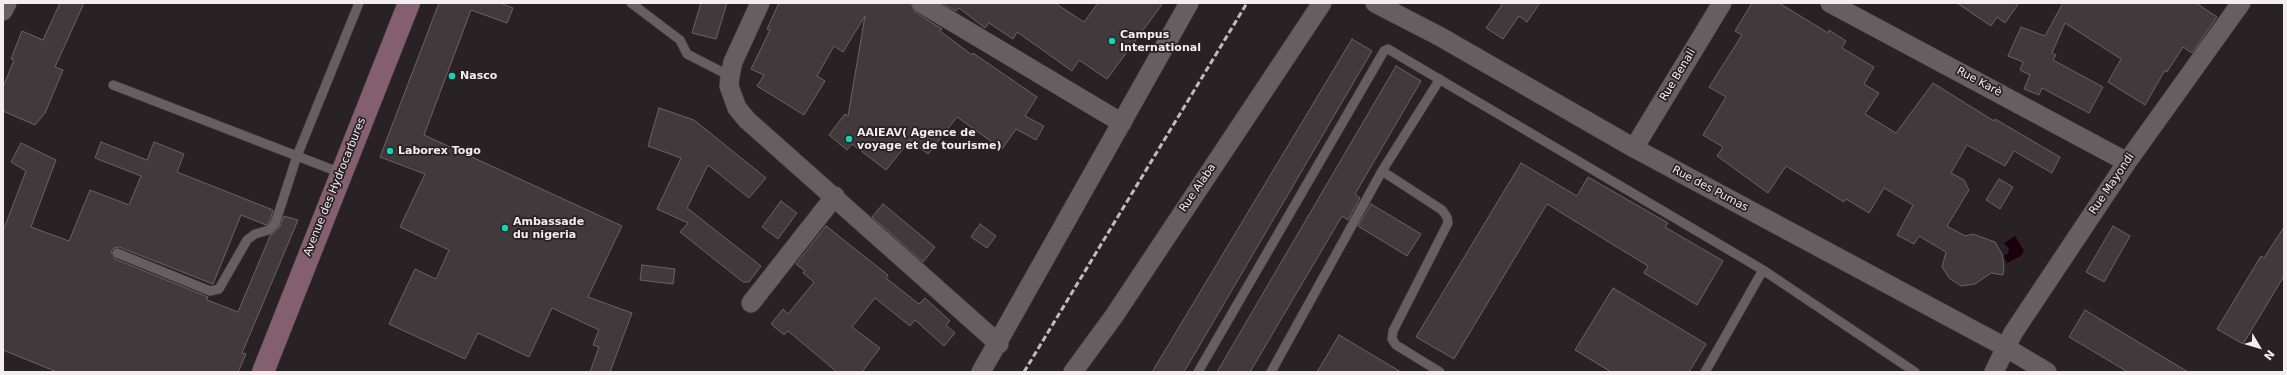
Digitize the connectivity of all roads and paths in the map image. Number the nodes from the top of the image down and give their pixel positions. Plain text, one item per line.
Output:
1 (7, 3) edge
2 (359, 3) edge
3 (409, 3) edge
4 (631, 3) edge
5 (760, 3) edge
6 (921, 3) edge
7 (1189, 3) edge
8 (1322, 3) edge
9 (1375, 3) edge
10 (1722, 3) edge
11 (1830, 3) edge
12 (2239, 4) edge
13 (3, 11) edge
14 (730, 76) junction
15 (1440, 79) junction
16 (113, 85) dead end
17 (1122, 123) junction
18 (1634, 148) junction
19 (298, 156) junction
20 (2127, 162) junction
21 (1382, 171) junction
22 (341, 173) junction
23 (835, 196) junction
24 (117, 253) dead end
25 (1763, 270) junction
26 (751, 303) dead end
27 (999, 344) junction
28 (2005, 347) junction
29 (263, 372) edge
30 (981, 372) edge
31 (1073, 372) edge
32 (1198, 372) edge
33 (1271, 372) edge
34 (1440, 372) edge
35 (1704, 372) edge
36 (1915, 372) edge
37 (1994, 372) edge
38 (2047, 372) edge

1 - 13 street
2 - 19 lane
3 - 22 main road, Avenue des Hydrocarbures
4 - 14 lane
5 - 14 street
6 - 17 street
7 - 17 street
8 - 31 street, Rue Alaba
9 - 18 street, Rue des Pumas
10 - 18 street, Rue Benali
11 - 20 street, Rue Karè
12 - 20 street, Rue Mayondi
14 - 23 street
15 - 21 lane
15 - 25 lane
15 - 32 lane
16 - 19 lane
17 - 27 street
18 - 28 street, Rue des Pumas
19 - 22 lane
19 - 24 lane
20 - 28 street, Rue Mayondi
21 - 33 lane
21 - 34 lane
22 - 29 main road, Avenue des Hydrocarbures
23 - 26 street
23 - 27 street
25 - 35 lane
25 - 36 lane
27 - 30 street
28 - 37 street, Rue Mayondi
28 - 38 street, Rue des Pumas

